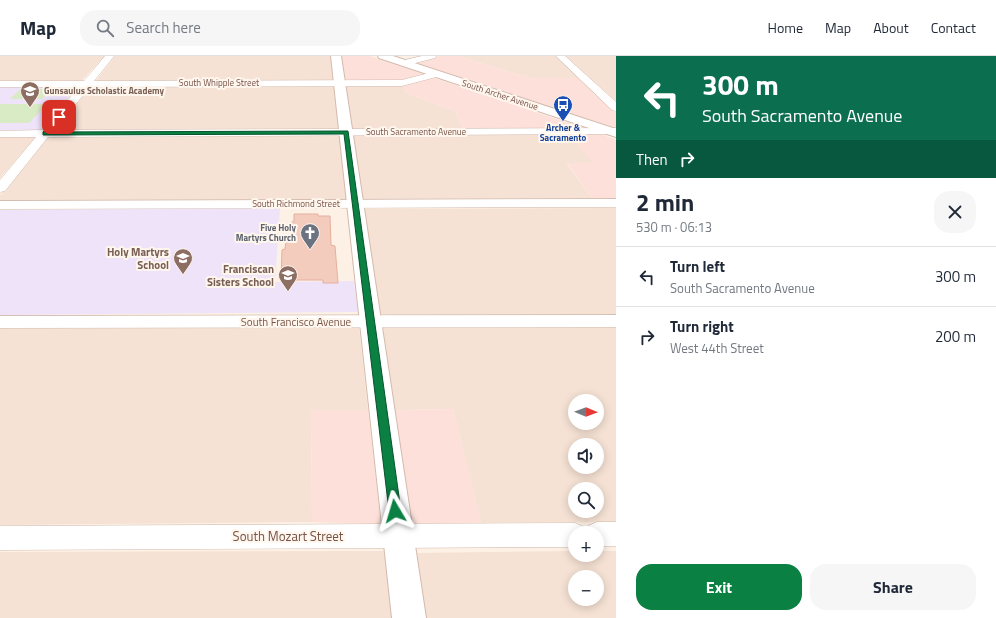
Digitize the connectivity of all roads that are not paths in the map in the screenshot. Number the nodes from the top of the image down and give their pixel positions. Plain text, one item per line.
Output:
1 (110, 56) edge
2 (336, 56) edge
3 (384, 56) edge
4 (432, 56) edge
5 (560, 56) edge
6 (404, 63) junction
7 (437, 74) junction
8 (87, 83) junction
9 (340, 83) junction
10 (0, 84) edge
11 (616, 108) edge
12 (346, 132) junction
13 (613, 132) edge
14 (45, 133) junction
15 (0, 134) edge
16 (0, 188) edge
17 (616, 203) edge
18 (355, 204) junction
19 (0, 205) edge
20 (370, 321) junction
21 (616, 321) edge
22 (0, 322) edge
23 (568, 534) edge
24 (604, 534) edge
25 (616, 534) edge
26 (398, 535) junction
27 (0, 538) edge
28 (409, 618) edge

1 - 8 street
2 - 9 street
3 - 6 street, South Archer Avenue
4 - 6 street
5 - 11 street
6 - 7 street, South Archer Avenue
7 - 9 street, South Whipple Street
7 - 13 street, South Archer Avenue
8 - 9 street, South Whipple Street
8 - 10 street, South Whipple Street
8 - 14 street
9 - 12 street
12 - 13 street, South Sacramento Avenue
12 - 14 street, South Sacramento Avenue
12 - 18 street
14 - 15 street, South Sacramento Avenue
14 - 16 street
17 - 18 street, South Richmond Street
18 - 19 street, South Richmond Street
18 - 20 street
20 - 21 street, South Francisco Avenue
20 - 22 street, South Francisco Avenue
20 - 26 street
23 - 26 street, South Mozart Street
24 - 25 street
26 - 27 street, South Mozart Street
26 - 28 street

